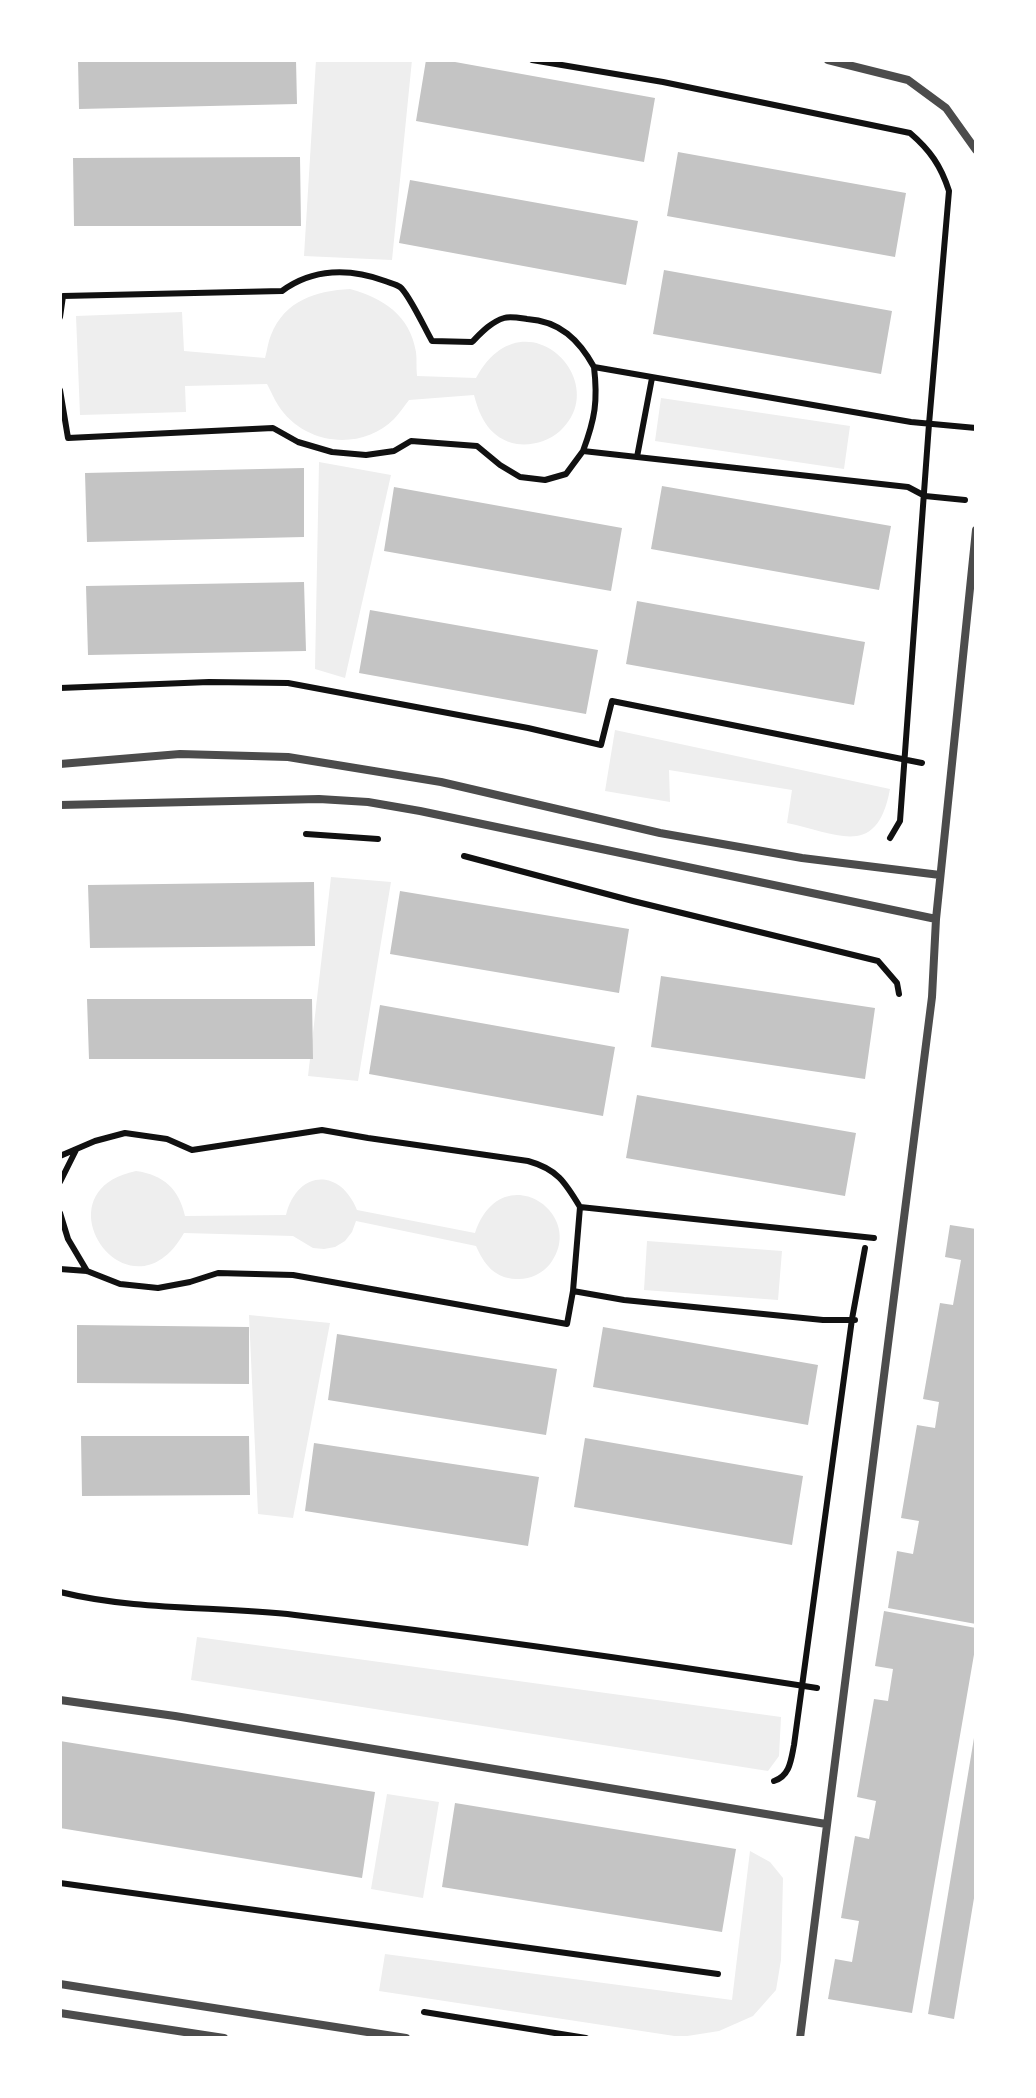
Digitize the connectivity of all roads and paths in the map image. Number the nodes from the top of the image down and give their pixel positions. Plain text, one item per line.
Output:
1 (532, 60) edge
2 (828, 60) edge
3 (976, 150) edge
4 (60, 317) edge
5 (594, 367) junction
6 (652, 378) junction
7 (60, 390) edge
8 (929, 424) junction
9 (976, 428) edge
10 (583, 451) junction
11 (636, 457) junction
12 (926, 496) junction
13 (976, 501) edge
14 (976, 530) edge
15 (60, 688) edge
16 (905, 761) junction
17 (60, 764) edge
18 (952, 768) junction
19 (60, 805) edge
20 (303, 834) dead end
21 (392, 841) dead end
22 (881, 844) dead end
23 (463, 855) dead end
24 (940, 875) junction
25 (936, 919) junction
26 (900, 997) dead end
27 (76, 1149) junction
28 (60, 1156) edge
29 (60, 1182) edge
30 (580, 1207) junction
31 (60, 1213) edge
32 (867, 1237) junction
33 (900, 1240) junction
34 (60, 1269) edge
35 (87, 1272) junction
36 (573, 1292) junction
37 (852, 1319) junction
38 (889, 1330) junction
39 (60, 1592) edge
40 (802, 1686) junction
41 (842, 1692) junction
42 (60, 1700) edge
43 (758, 1783) dead end
44 (826, 1824) junction
45 (60, 1883) edge
46 (718, 1974) dead end
47 (60, 1984) edge
48 (60, 2012) edge
49 (224, 2038) edge
50 (406, 2038) edge
51 (800, 2038) edge

1 - 8 path
2 - 3 lane
4 - 5 path
5 - 6 path
5 - 10 path
6 - 8 path
6 - 11 path
7 - 10 path
8 - 9 path
8 - 12 path
10 - 11 path
11 - 12 path
12 - 13 path
12 - 16 path
14 - 18 lane
15 - 16 path
16 - 18 path
16 - 22 path
17 - 24 lane
18 - 24 lane
19 - 25 lane
20 - 21 path
23 - 26 path
24 - 25 lane
25 - 33 lane
27 - 28 path
27 - 29 path
27 - 30 path
30 - 32 path
30 - 36 path
31 - 35 path
32 - 33 path
32 - 37 path
33 - 38 lane
34 - 35 path
35 - 36 path
36 - 37 path
37 - 38 path
37 - 40 path
38 - 41 lane
39 - 40 path
40 - 41 path
40 - 43 path
41 - 44 lane
42 - 44 lane
44 - 51 lane
45 - 46 path
47 - 50 lane
48 - 49 lane

